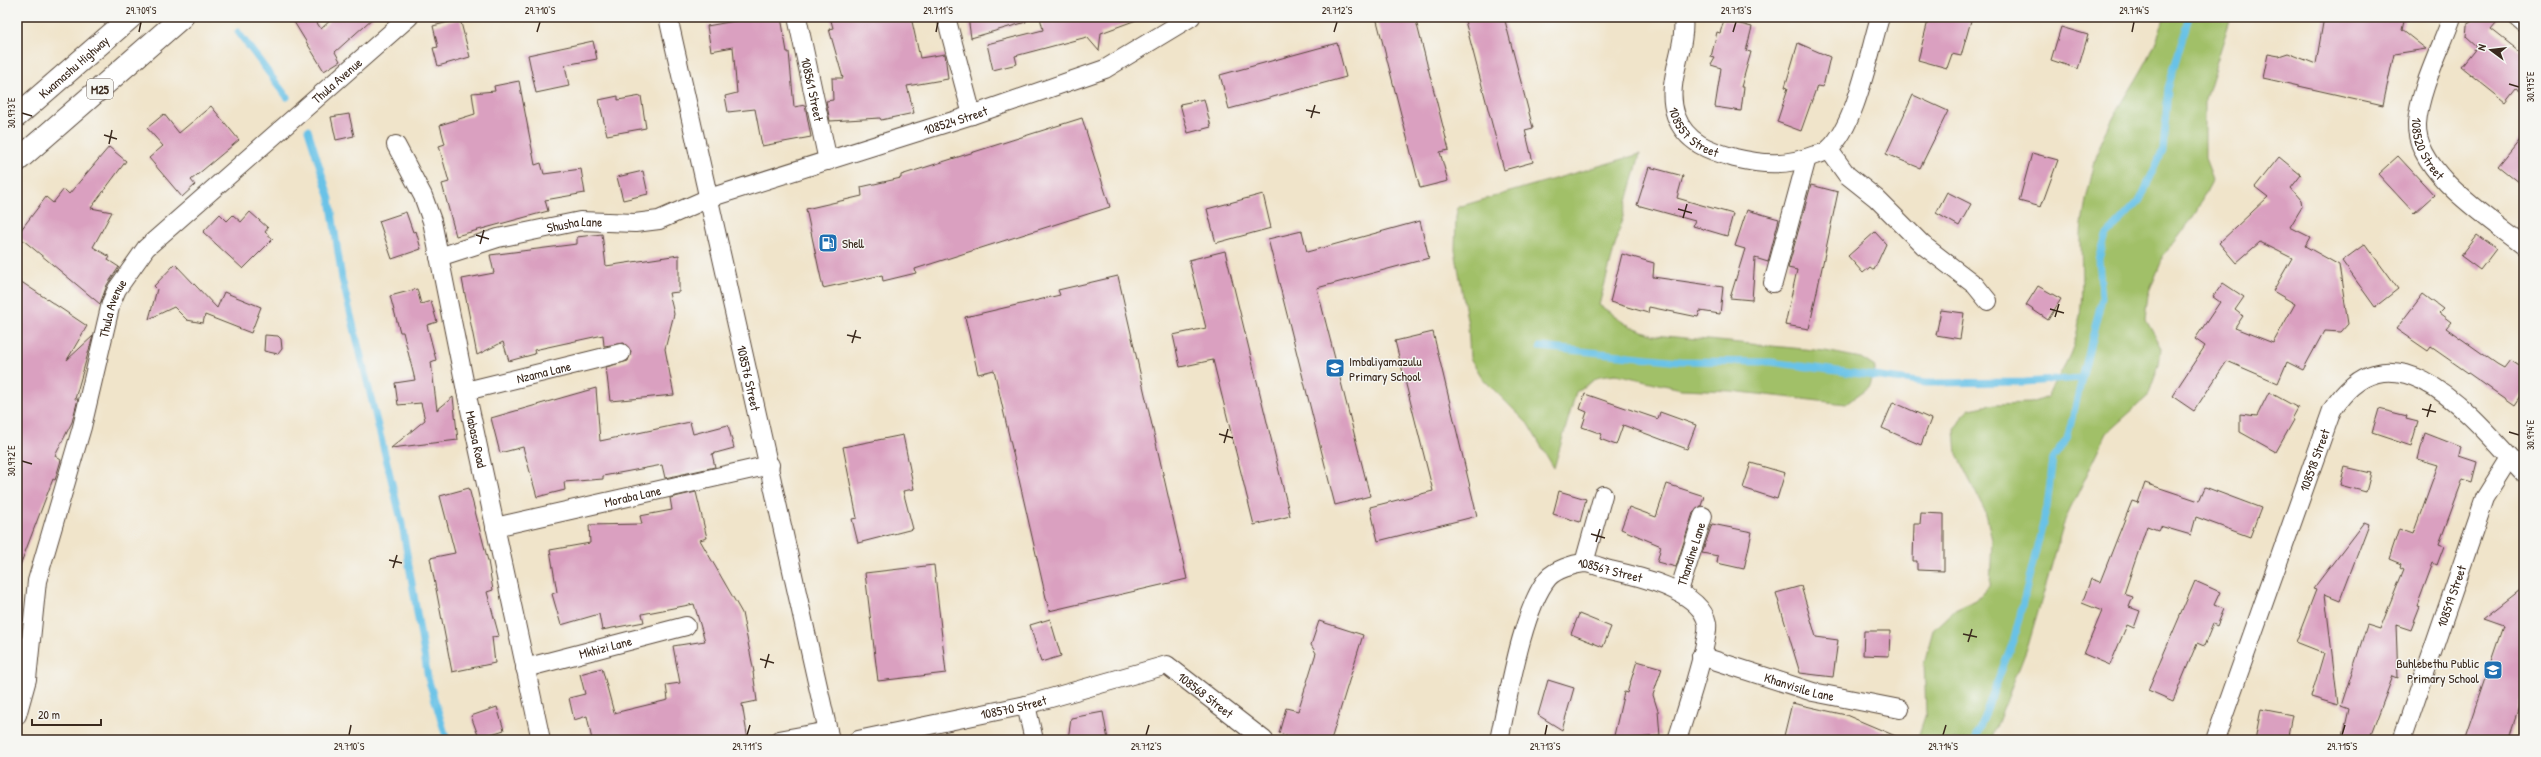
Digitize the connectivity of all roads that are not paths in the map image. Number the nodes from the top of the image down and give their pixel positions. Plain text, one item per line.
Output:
1 (131, 17) edge
2 (182, 17) edge
3 (409, 17) edge
4 (668, 17) edge
5 (797, 17) edge
6 (946, 17) edge
7 (1191, 17) edge
8 (1683, 17) edge
9 (1880, 17) edge
10 (2452, 17) edge
11 (2517, 17) edge
12 (2524, 23) edge
13 (972, 115) junction
14 (17, 116) edge
15 (396, 145) dead end
16 (1829, 150) junction
17 (1807, 158) junction
18 (17, 161) edge
19 (828, 161) junction
20 (709, 198) junction
21 (2524, 246) edge
22 (439, 256) junction
23 (1774, 283) dead end
24 (1988, 301) dead end
25 (621, 353) dead end
26 (466, 391) junction
27 (2510, 458) junction
28 (770, 465) junction
29 (2524, 473) edge
30 (1603, 495) dead end
31 (1703, 516) dead end
32 (495, 527) junction
33 (1584, 563) junction
34 (1678, 591) junction
35 (686, 626) dead end
36 (1701, 656) junction
37 (1167, 665) joint
38 (525, 668) junction
39 (1026, 705) junction
40 (1900, 709) dead end
41 (17, 715) edge
42 (829, 735) edge
43 (541, 740) edge
44 (779, 740) edge
45 (858, 740) edge
46 (1034, 740) edge
47 (1264, 740) edge
48 (1499, 740) edge
49 (1678, 740) edge
50 (2215, 740) edge
51 (2402, 740) edge

1 - 14 main road, Kwamashu Highway / M25
2 - 18 main road, M25
3 - 41 street, Thula Avenue
4 - 20 street, 108576 Street
5 - 19 street, 108561 Street
6 - 13 street
7 - 13 street, 108524 Street
8 - 17 street, 108557 Street
9 - 16 street
10 - 21 street, 108520 Street
11 - 12 street
13 - 19 street, 108524 Street
15 - 22 street, Mabasa Road
16 - 17 street, 108557 Street
16 - 24 street
17 - 23 street
19 - 20 street, 108524 Street
20 - 22 street, Shusha Lane
20 - 28 street, 108576 Street
22 - 26 street, Mabasa Road
25 - 26 street, Nzama Lane
26 - 32 street, Mabasa Road
27 - 29 street, 108518 Street
27 - 50 street, 108518 Street
27 - 51 street, 108519 Street
28 - 32 street, Moraba Lane
28 - 42 street, 108576 Street
30 - 33 street
31 - 34 street, Thandine Lane
32 - 38 street, Mabasa Road
33 - 34 street, 108567 Street
33 - 48 street, 108567 Street
34 - 36 street, 108567 Street
35 - 38 street, Mkhizi Lane
36 - 40 street, Khanvisile Lane
36 - 49 street, 108567 Street
37 - 39 street, 108570 Street
37 - 47 street, 108568 Street
38 - 43 street, Mabasa Road
39 - 45 street, 108570 Street
39 - 46 street
42 - 44 street

